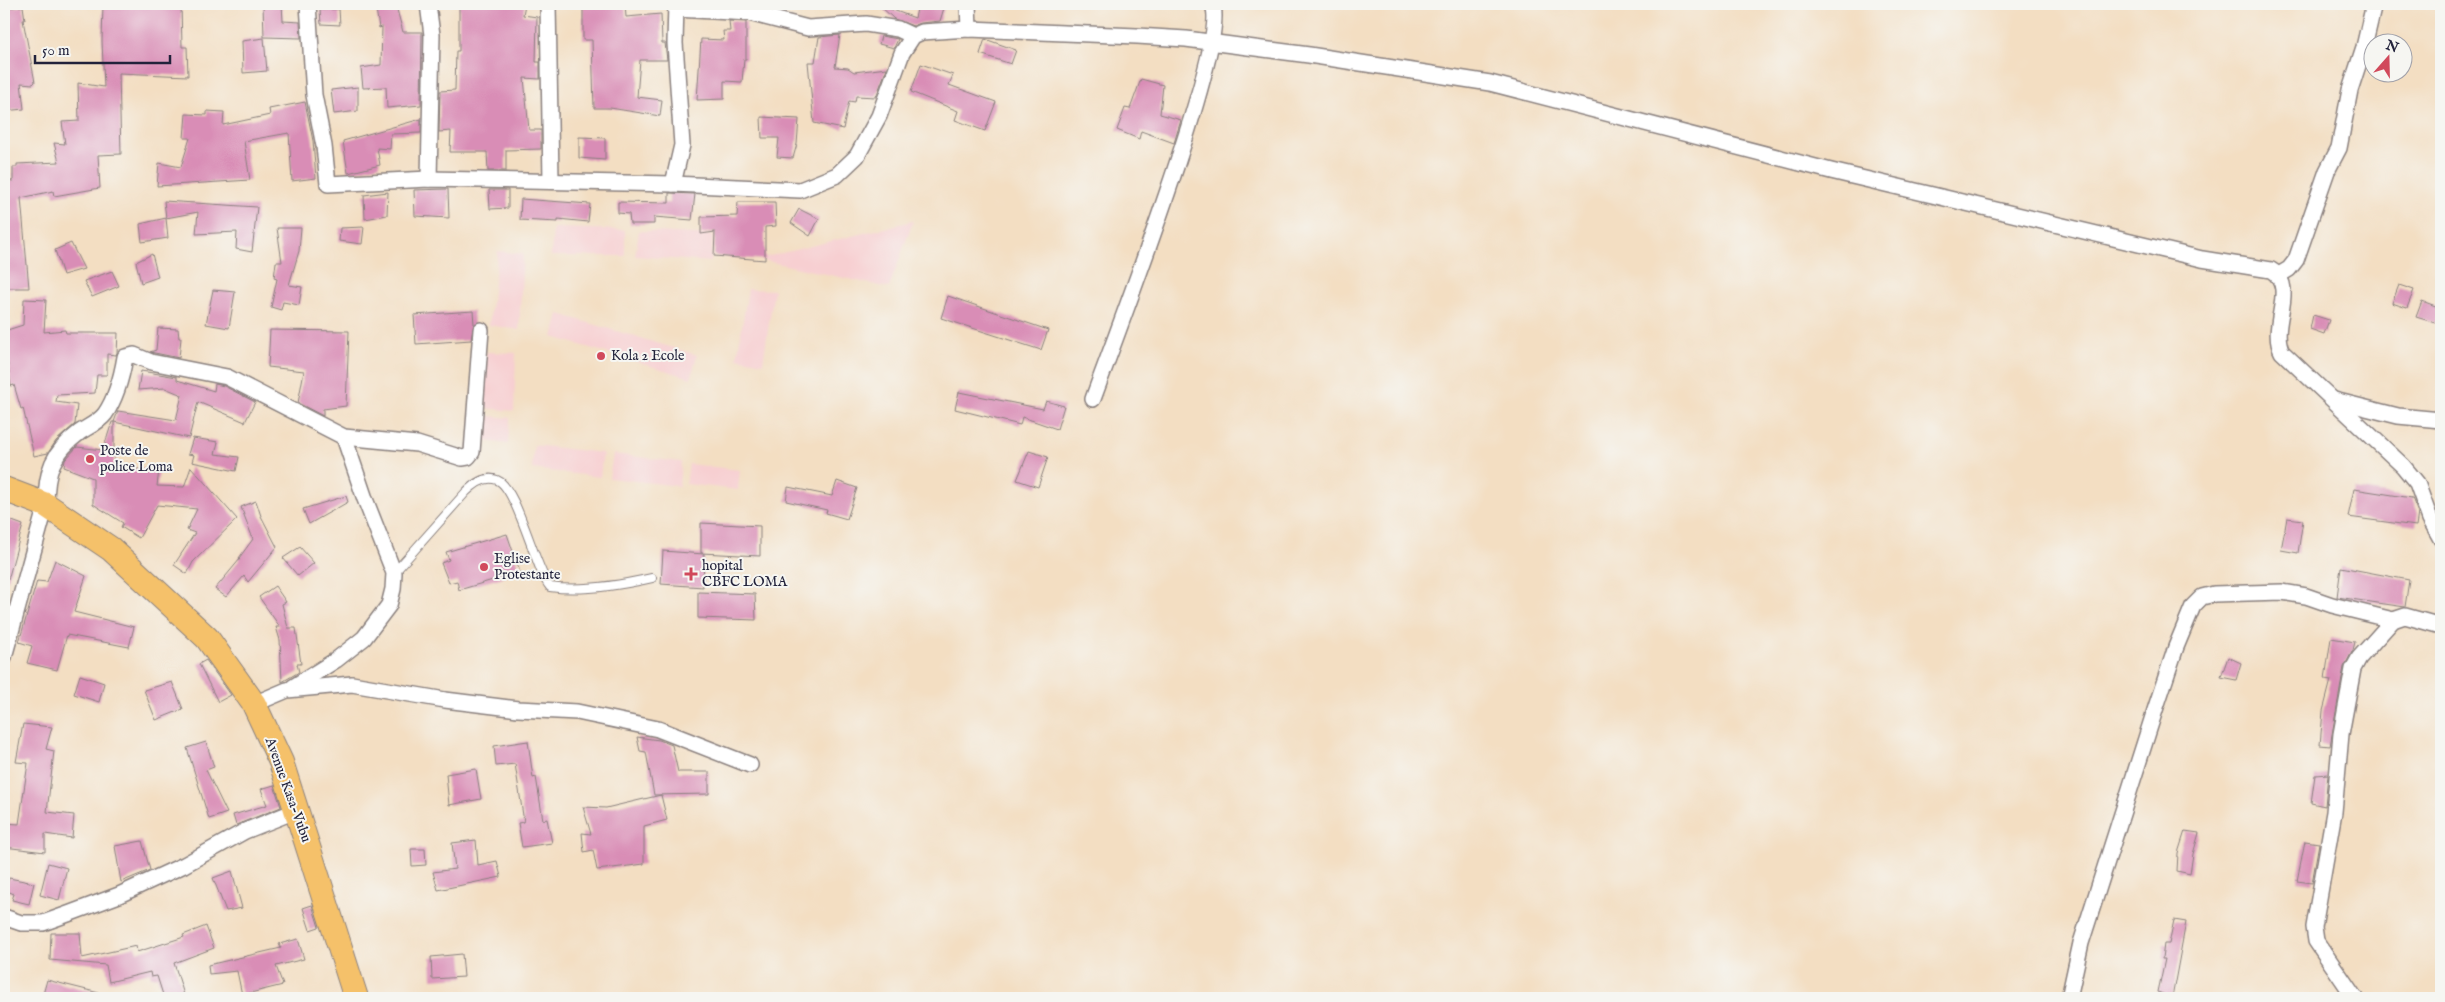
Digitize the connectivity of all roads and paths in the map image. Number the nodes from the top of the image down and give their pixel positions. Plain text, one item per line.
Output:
1 (308, 4) edge
2 (428, 4) edge
3 (548, 4) edge
4 (968, 4) edge
5 (1212, 4) edge
6 (2374, 4) edge
7 (676, 6) edge
8 (969, 29) junction
9 (913, 36) junction
10 (1212, 44) junction
11 (430, 179) junction
12 (551, 181) junction
13 (673, 184) junction
14 (2279, 274) junction
15 (481, 330) dead end
16 (1093, 399) dead end
17 (2334, 400) junction
18 (2441, 420) edge
19 (344, 437) junction
20 (4, 488) edge
21 (46, 505) junction
22 (2441, 539) edge
23 (394, 573) junction
24 (652, 578) dead end
25 (2393, 620) junction
26 (2441, 626) edge
27 (4, 658) edge
28 (287, 690) junction
29 (254, 704) junction
30 (750, 765) dead end
31 (298, 810) junction
32 (4, 917) edge
33 (356, 998) edge
34 (2069, 998) edge
35 (2355, 998) edge

1 - 11 street
2 - 11 street
3 - 12 street
4 - 8 street
5 - 10 street
6 - 14 street
7 - 9 street
7 - 13 street
8 - 9 street
8 - 10 street
9 - 13 street
10 - 14 street
10 - 16 street
11 - 12 street
12 - 13 street
14 - 17 street
15 - 19 street
17 - 18 street
17 - 22 street
19 - 21 street
19 - 23 street
20 - 21 highway, Avenue Kasa-Vubu
21 - 27 street
21 - 29 highway, Avenue Kasa-Vubu
23 - 24 lane
23 - 28 street
25 - 26 street
25 - 34 street
25 - 35 street
28 - 29 street
28 - 30 street
29 - 31 highway, Avenue Kasa-Vubu
31 - 32 street
31 - 33 highway, Avenue Kasa-Vubu

